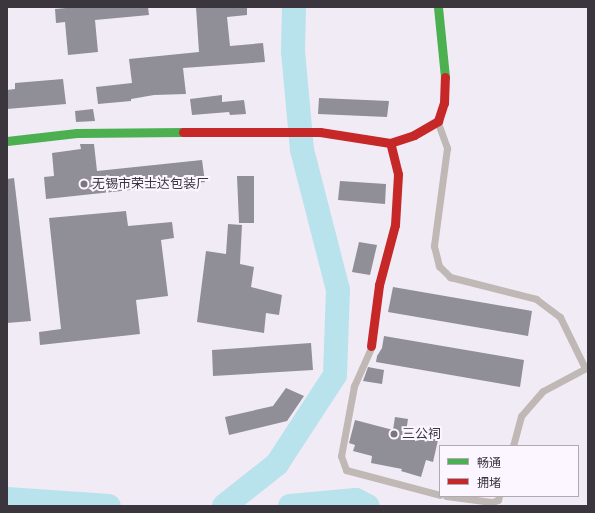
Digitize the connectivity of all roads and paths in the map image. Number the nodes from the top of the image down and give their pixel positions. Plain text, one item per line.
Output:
1 (438, 7) edge
2 (438, 121) junction
3 (7, 141) edge
4 (390, 143) junction
5 (372, 346) joint
6 (587, 367) edge
7 (513, 445) edge
8 (439, 495) edge
9 (454, 497) edge
10 (499, 497) edge

1 - 2 street
2 - 4 street
2 - 6 lane
3 - 4 street
4 - 5 street
5 - 8 lane
6 - 7 lane
9 - 10 lane

